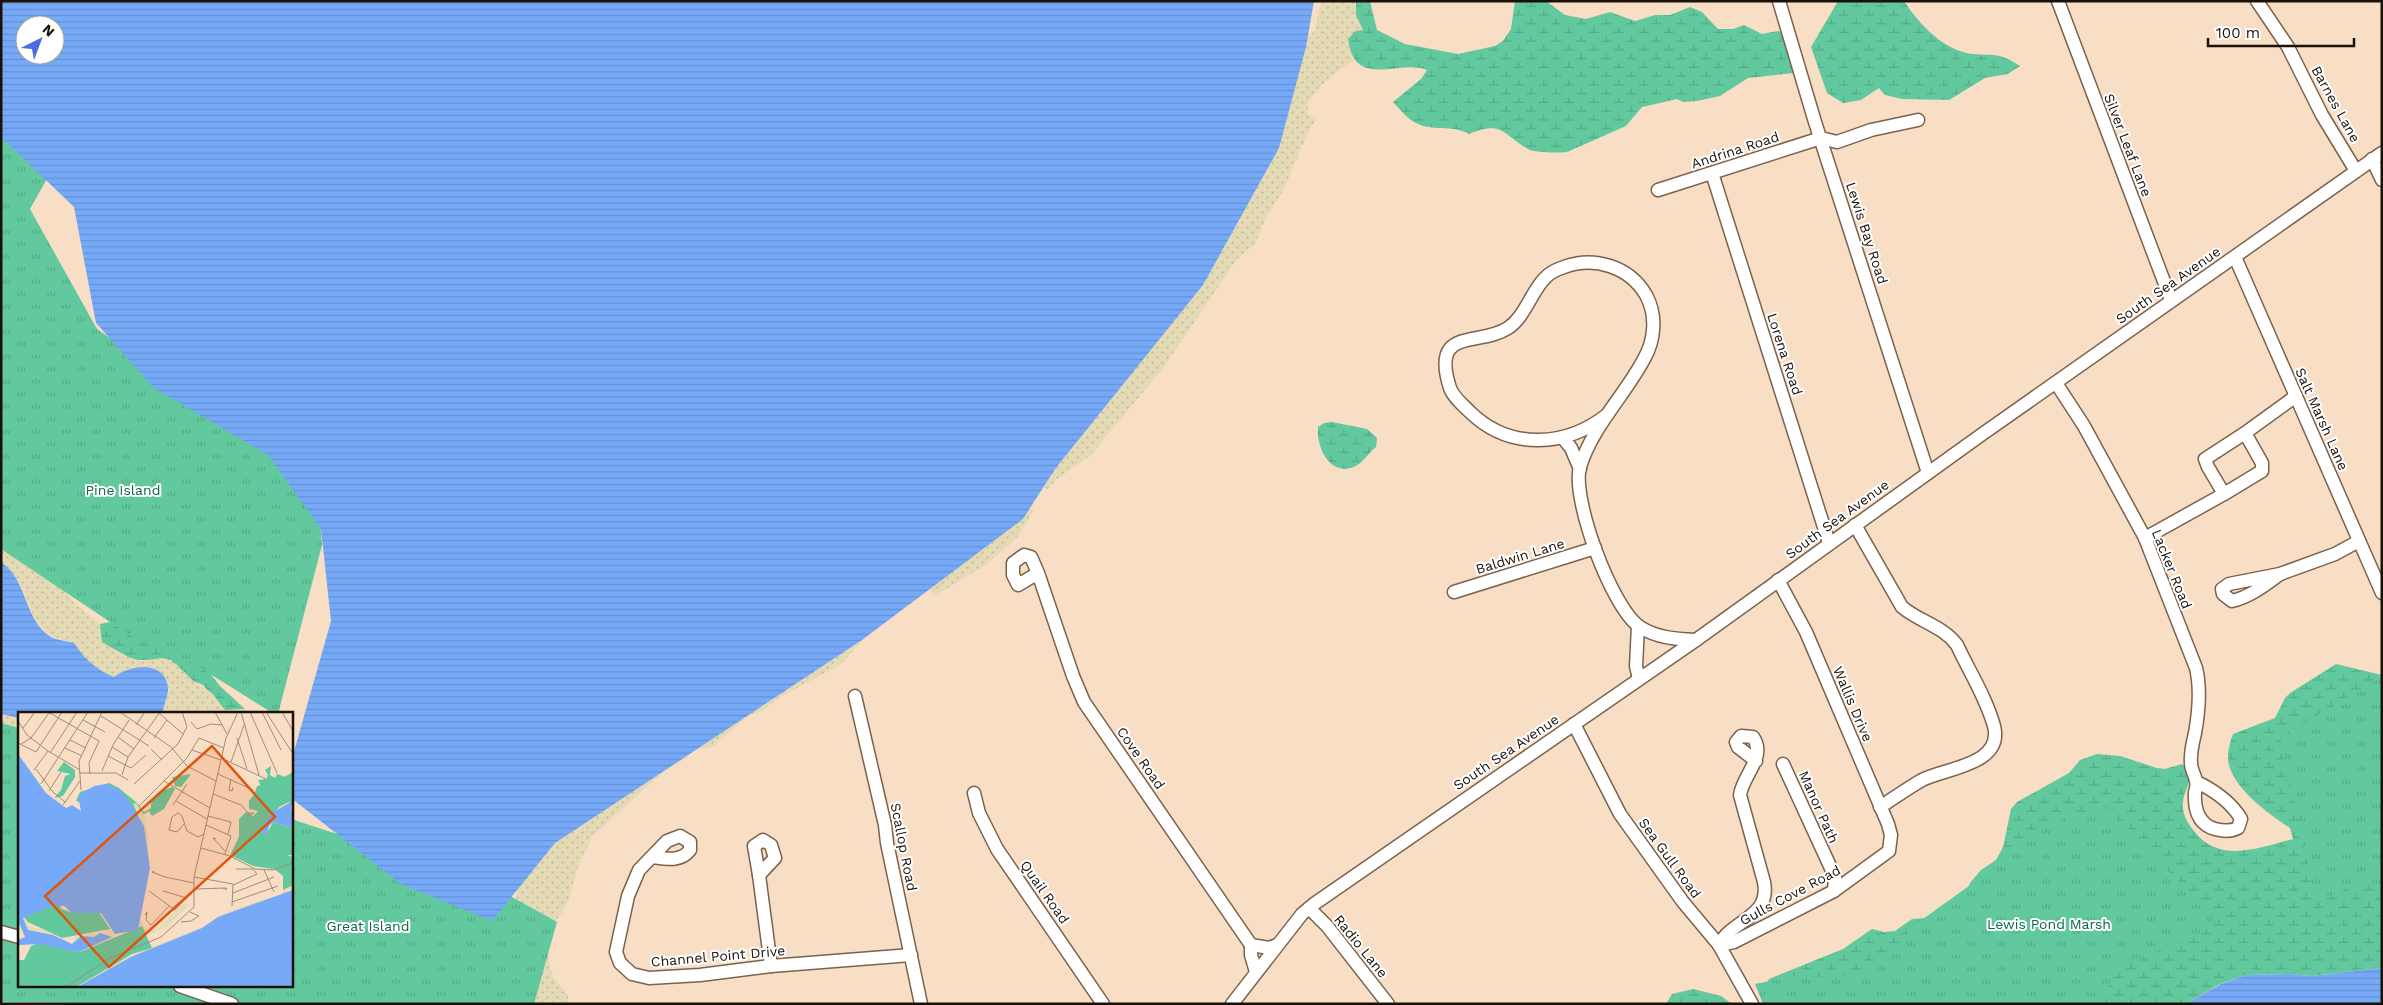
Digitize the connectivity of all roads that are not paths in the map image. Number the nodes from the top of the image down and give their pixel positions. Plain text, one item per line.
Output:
1 (1779, 1) edge
2 (2058, 1) edge
3 (2257, 1) edge
4 (1918, 120) dead end
5 (1821, 138) junction
6 (2377, 156) edge
7 (2356, 171) junction
8 (1712, 173) junction
9 (2382, 180) edge
10 (1658, 190) dead end
11 (2235, 256) junction
12 (2171, 300) junction
13 (2056, 383) junction
14 (2296, 396) junction
15 (1608, 414) junction
16 (2245, 434) junction
17 (1564, 438) junction
18 (1580, 469) junction
19 (1928, 473) junction
20 (2224, 494) junction
21 (1855, 525) junction
22 (2145, 538) junction
23 (2359, 541) junction
24 (1829, 543) junction
25 (1595, 548) junction
26 (1038, 573) dead end
27 (2280, 574) dead end
28 (1778, 580) junction
29 (1454, 592) dead end
30 (2382, 593) edge
31 (1638, 626) junction
32 (1696, 640) junction
33 (1639, 679) junction
34 (855, 696) dead end
35 (1574, 724) junction
36 (1756, 761) dead end
37 (1783, 764) dead end
38 (2197, 782) dead end
39 (974, 793) dead end
40 (1880, 807) junction
41 (1892, 844) joint
42 (653, 857) dead end
43 (760, 875) dead end
44 (1834, 891) junction
45 (1309, 908) junction
46 (1, 932) edge
47 (18, 937) edge
48 (1251, 945) junction
49 (1719, 945) junction
50 (1277, 946) junction
51 (911, 955) junction
52 (771, 966) junction
53 (1256, 972) junction
54 (186, 988) edge
55 (232, 1004) edge
56 (921, 1004) edge
57 (1102, 1004) edge
58 (1232, 1004) edge
59 (1388, 1004) edge
60 (1752, 1004) edge

1 - 5 street, Lewis Bay Road
2 - 12 street, Silver Leaf Lane
3 - 7 street, Barnes Lane
4 - 5 street
5 - 8 street, Andrina Road
5 - 19 street, Lewis Bay Road
6 - 7 street, South Sea Avenue
6 - 9 street
7 - 11 street, South Sea Avenue
8 - 10 street, Andrina Road
8 - 24 street, Lorena Road
11 - 12 street, South Sea Avenue
11 - 14 street, Salt Marsh Lane
12 - 13 street, South Sea Avenue
13 - 19 street, South Sea Avenue
13 - 22 street, Lacker Road
14 - 16 street
14 - 23 street, Salt Marsh Lane
15 - 17 street
15 - 17 street
15 - 18 street
16 - 20 street
16 - 20 street
17 - 18 street
18 - 25 street
19 - 21 street, South Sea Avenue
20 - 22 street
21 - 24 street, South Sea Avenue
21 - 40 street
22 - 38 street, Lacker Road
23 - 27 street
23 - 30 street, Salt Marsh Lane
24 - 28 street, South Sea Avenue
25 - 29 street, Baldwin Lane
25 - 31 street
26 - 48 street, Cove Road
28 - 32 street, South Sea Avenue
28 - 40 street, Wallis Drive
31 - 32 street
31 - 33 street
32 - 33 street, South Sea Avenue
33 - 35 street, South Sea Avenue
34 - 51 street, Scallop Road
35 - 45 street, South Sea Avenue
35 - 49 street, Sea Gull Road
36 - 49 street
37 - 44 street, Manor Path
39 - 57 street, Quail Road
40 - 41 street, Wallis Drive
41 - 44 street, Gulls Cove Road
42 - 52 street, Channel Point Drive
43 - 52 street
44 - 49 street, Gulls Cove Road
45 - 50 street, South Sea Avenue
45 - 59 street, Radio Lane
46 - 47 street
48 - 50 street
48 - 53 street, Cove Road
49 - 60 street, Sea Gull Road
50 - 53 street, South Sea Avenue
51 - 52 street, Channel Point Drive
51 - 56 street, Scallop Road
53 - 58 street, South Sea Avenue
54 - 55 street

